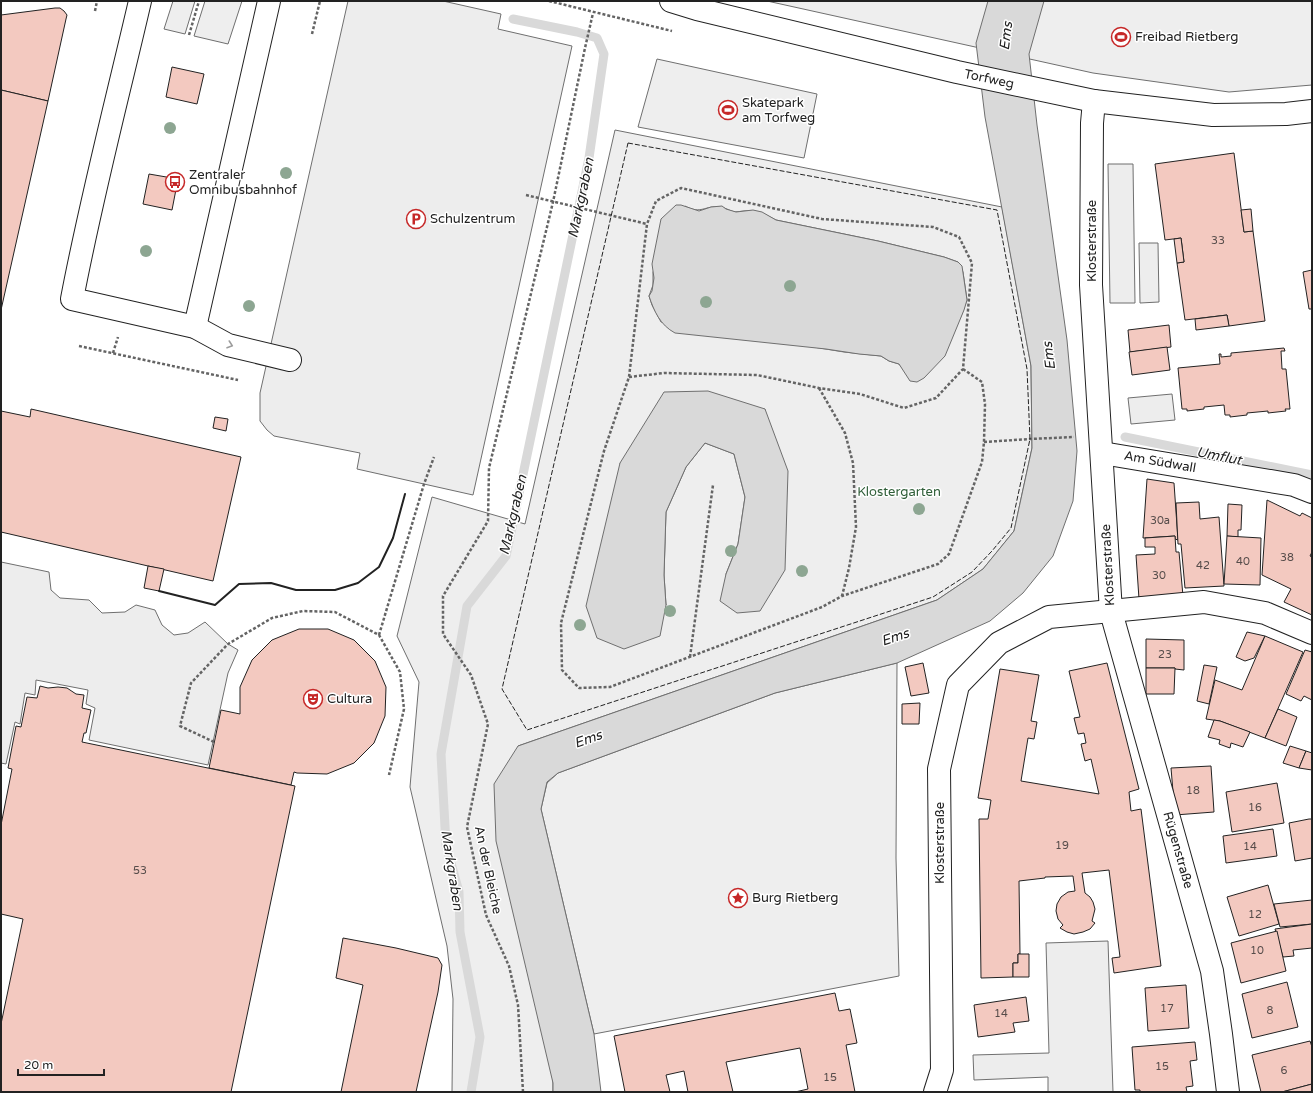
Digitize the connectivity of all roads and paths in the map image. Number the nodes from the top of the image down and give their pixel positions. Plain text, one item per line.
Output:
1 (97, 1) edge
2 (140, 1) edge
3 (199, 1) edge
4 (269, 1) edge
5 (320, 1) edge
6 (548, 1) edge
7 (671, 1) edge
8 (95, 11) dead end
9 (312, 34) dead end
10 (189, 35) dead end
11 (1094, 101) junction
12 (1312, 111) edge
13 (526, 195) dead end
14 (553, 202) junction
15 (648, 224) junction
16 (195, 327) junction
17 (79, 346) dead end
18 (290, 360) dead end
19 (963, 369) junction
20 (629, 377) junction
21 (238, 380) dead end
22 (819, 388) junction
23 (1077, 437) dead end
24 (984, 442) junction
25 (1102, 452) junction
26 (434, 457) dead end
27 (713, 485) dead end
28 (1312, 492) edge
29 (842, 596) junction
30 (1111, 612) junction
31 (1312, 633) edge
32 (379, 635) junction
33 (690, 657) junction
34 (214, 742) dead end
35 (389, 775) dead end
36 (523, 1092) edge
37 (935, 1092) edge
38 (1228, 1092) edge

1 - 8 path
2 - 16 street
3 - 10 path
4 - 16 street
5 - 9 path
6 - 14 path
7 - 11 street, Torfweg
11 - 12 street, Torfweg
11 - 25 street, Klosterstraße
13 - 14 path
14 - 15 path
14 - 36 path, An der Bleiche
15 - 19 path
15 - 20 path
16 -> 18 street
17 - 21 path
19 - 22 path
19 - 24 path
20 - 22 path
20 - 33 path
22 - 29 path
23 - 24 path
24 - 29 path
25 - 28 street, Am Südwall
25 - 30 street, Klosterstraße
26 - 32 path
27 - 33 path
29 - 33 path
30 - 31 street
30 - 37 street, Klosterstraße
30 - 38 street, Rügenstraße
32 - 34 path
32 - 35 path

